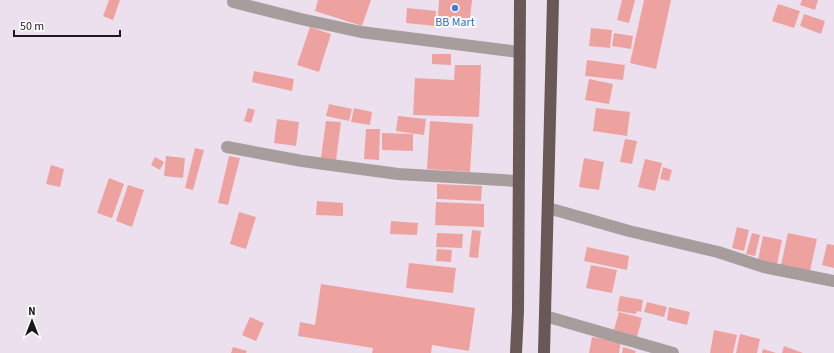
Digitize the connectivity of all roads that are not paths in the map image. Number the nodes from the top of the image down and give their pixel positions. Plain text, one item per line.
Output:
1 (520, 0) edge
2 (553, 0) edge
3 (233, 2) dead end
4 (519, 52) junction
5 (226, 147) dead end
6 (518, 181) junction
7 (548, 208) junction
8 (834, 281) edge
9 (545, 316) junction
10 (516, 353) edge
11 (544, 353) edge
12 (673, 353) edge

1 - 4 highway
2 - 7 highway
3 - 4 street
4 - 6 highway
5 - 6 street
6 - 10 highway
7 - 8 street
7 - 9 highway
9 - 11 highway
9 - 12 street

